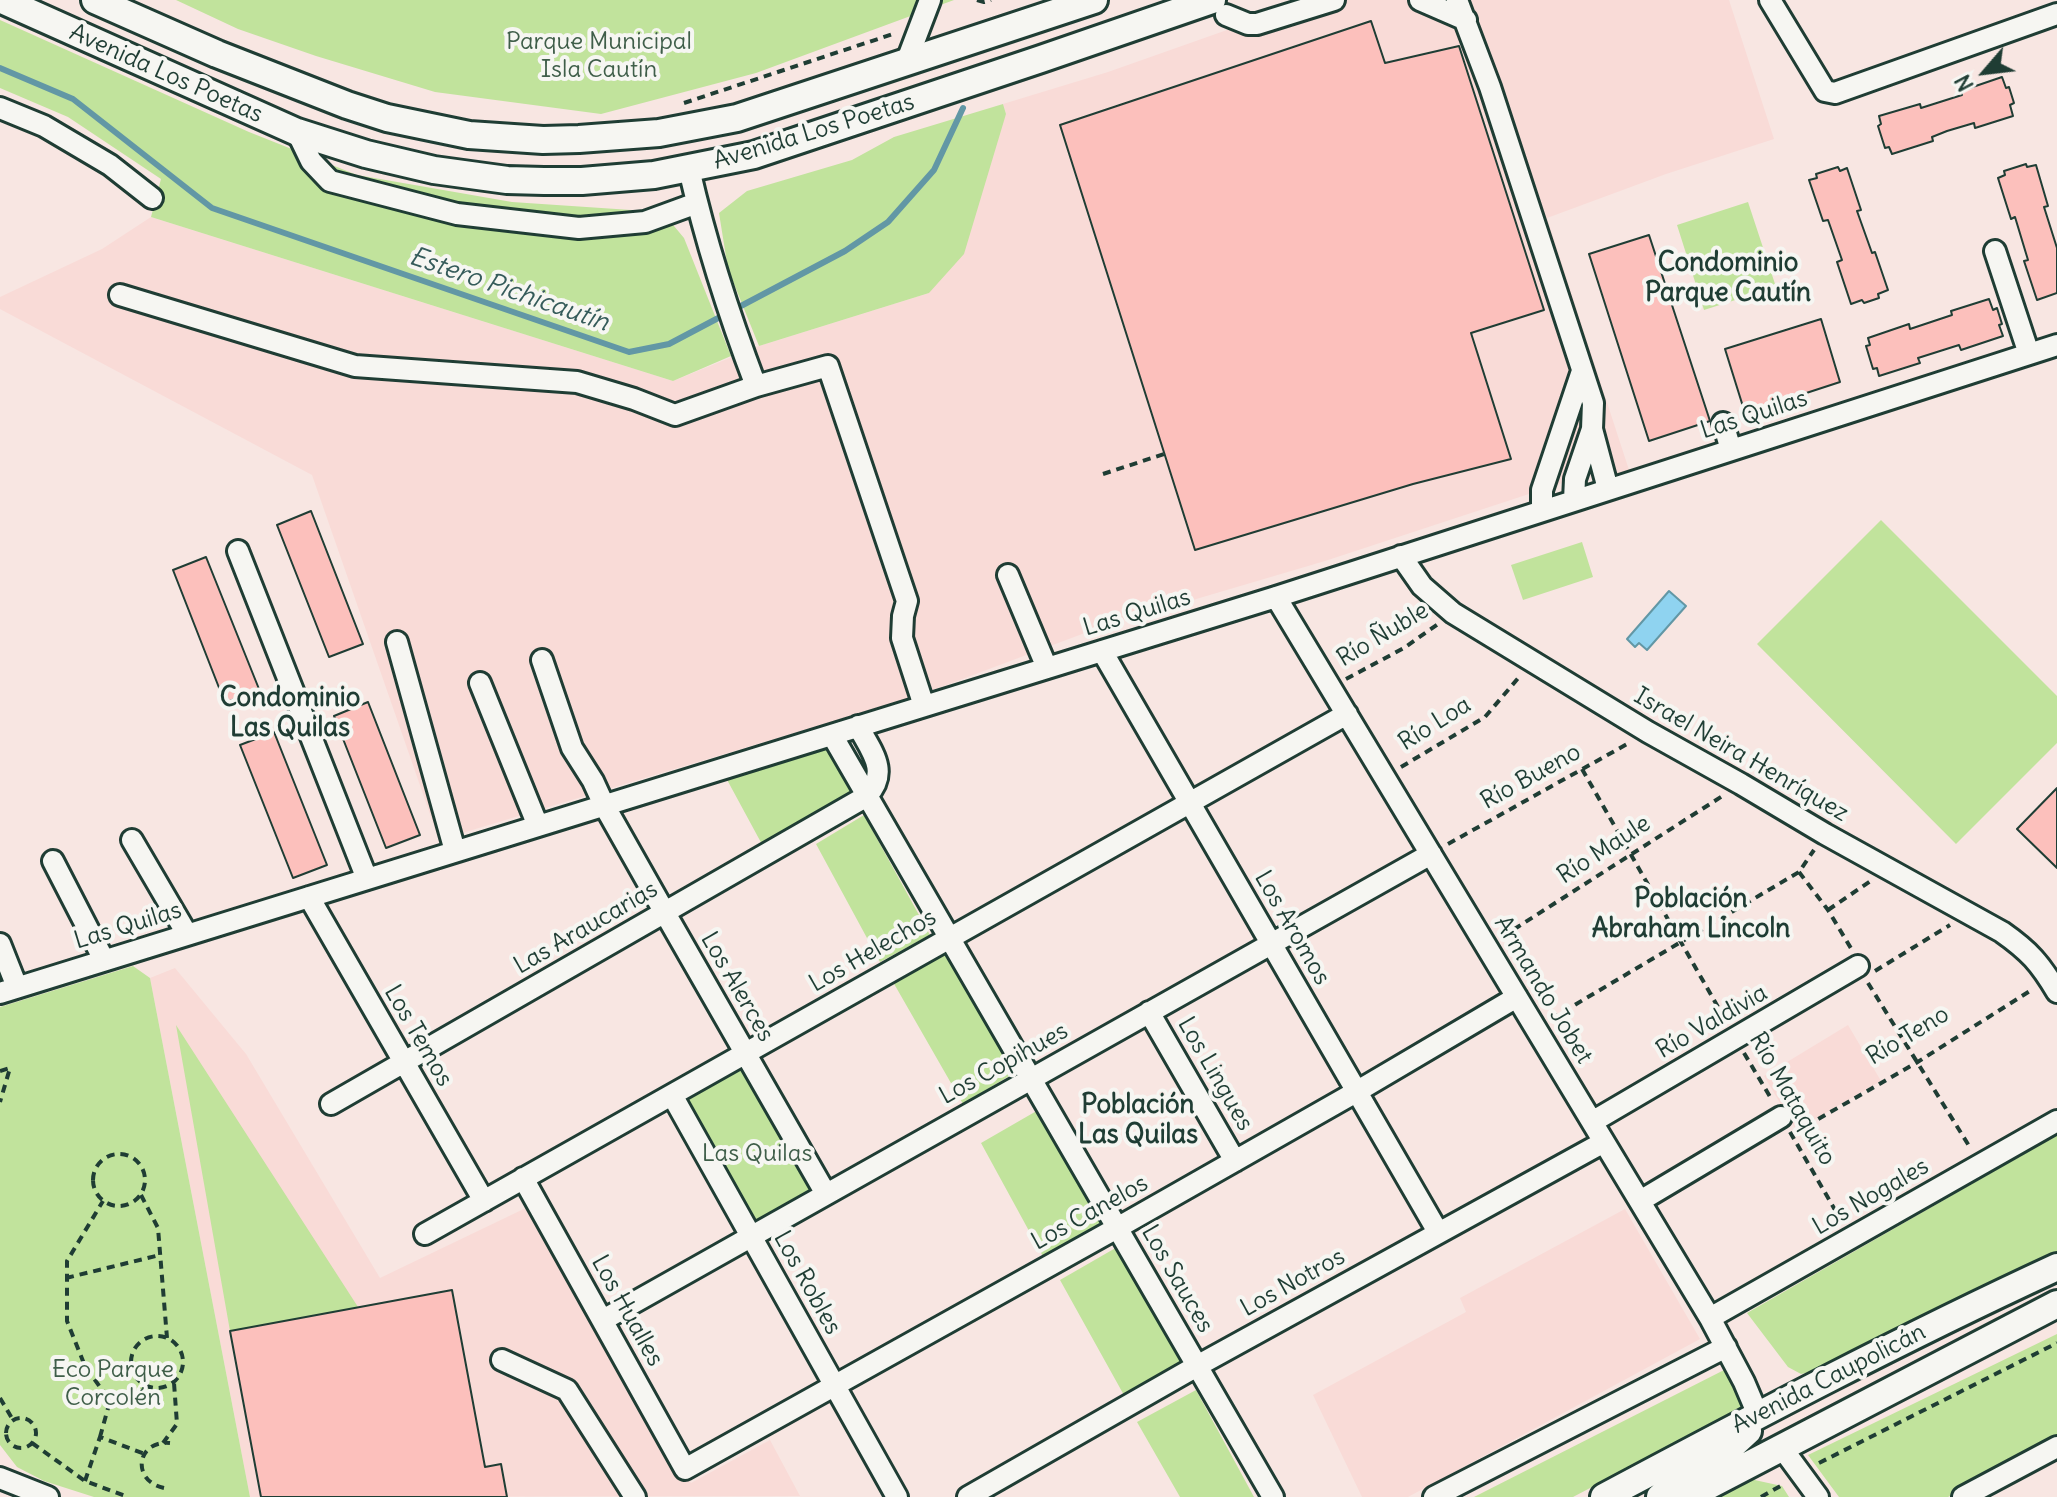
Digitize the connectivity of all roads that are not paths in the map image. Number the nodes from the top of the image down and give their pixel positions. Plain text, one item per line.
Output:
1 (2, 0) edge
2 (95, 0) edge
3 (930, 0) edge
4 (1094, 0) edge
5 (1334, 0) edge
6 (1420, 0) edge
7 (1457, 0) edge
8 (1770, 0) edge
9 (1219, 8) edge
10 (2057, 14) edge
11 (1466, 20) junction
12 (906, 63) junction
13 (0, 108) edge
14 (297, 132) junction
15 (689, 169) junction
16 (152, 198) dead end
17 (697, 203) junction
18 (1995, 251) dead end
19 (120, 295) dead end
20 (2057, 345) edge
21 (2029, 354) junction
22 (1582, 371) junction
23 (756, 386) junction
24 (1723, 423) dead end
25 (1592, 429) junction
26 (1731, 450) junction
27 (1608, 489) junction
28 (1574, 500) junction
29 (1542, 510) junction
30 (238, 551) dead end
31 (1401, 556) junction
32 (1008, 575) dead end
33 (1276, 597) junction
34 (397, 642) dead end
35 (1102, 651) junction
36 (542, 660) dead end
37 (1047, 668) junction
38 (480, 683) dead end
39 (924, 706) junction
40 (1347, 714) junction
41 (858, 726) junction
42 (832, 735) junction
43 (867, 796) junction
44 (1190, 803) junction
45 (604, 805) junction
46 (538, 826) junction
47 (132, 840) dead end
48 (455, 851) junction
49 (1431, 854) junction
50 (53, 861) dead end
51 (367, 879) junction
52 (309, 897) junction
53 (665, 913) junction
54 (187, 934) junction
55 (949, 937) junction
56 (0, 944) edge
57 (1271, 944) junction
58 (104, 960) junction
59 (1862, 972) road end
60 (2053, 985) edge
61 (9, 990) edge
62 (1517, 997) junction
63 (1149, 1012) junction
64 (745, 1053) junction
65 (403, 1062) junction
66 (1031, 1078) junction
67 (1356, 1092) junction
68 (672, 1095) junction
69 (331, 1104) dead end
70 (2057, 1121) edge
71 (1592, 1122) junction
72 (1786, 1126) road end
73 (1604, 1142) junction
74 (1235, 1161) junction
75 (523, 1178) junction
76 (826, 1194) junction
77 (484, 1201) junction
78 (1640, 1201) junction
79 (1117, 1228) junction
80 (1438, 1232) junction
81 (425, 1234) dead end
82 (751, 1237) junction
83 (2057, 1267) edge
84 (2057, 1304) edge
85 (1710, 1318) junction
86 (603, 1320) junction
87 (1726, 1347) junction
88 (502, 1360) dead end
89 (1197, 1366) junction
90 (834, 1385) junction
91 (1758, 1415) junction
92 (2057, 1447) edge
93 (1782, 1448) junction
94 (685, 1469) joint
95 (0, 1478) edge
96 (48, 1497) edge
97 (635, 1497) edge
98 (897, 1497) edge
99 (968, 1497) edge
100 (1273, 1497) edge
101 (1434, 1497) edge
102 (1604, 1497) edge
103 (1660, 1497) edge
104 (1687, 1497) edge
105 (1818, 1497) edge
106 (1963, 1497) edge

1 - 14 main road, Avenida Los Poetas
2 - 12 main road, Avenida Los Poetas
3 - 12 street
4 - 12 main road, Avenida Los Poetas
5 - 9 street
6 - 11 street
7 - 11 street
8 - 10 street
9 - 15 main road, Avenida Los Poetas
11 - 22 street
13 - 16 street
14 - 15 main road, Avenida Los Poetas
14 - 17 street
15 - 17 street
17 - 23 street
18 - 21 street
19 - 23 street
20 - 21 street, Las Quilas
21 - 26 street, Las Quilas
22 - 25 street
22 - 29 street
23 - 39 street
24 - 26 street
25 - 27 street
25 - 28 street
26 - 27 street, Las Quilas
27 - 28 street, Las Quilas
28 - 29 street, Las Quilas
29 - 31 street, Las Quilas
30 - 51 street
31 - 33 street, Las Quilas
31 - 60 street, Israel Neira Henríquez
32 - 37 street
33 - 35 street, Las Quilas
33 - 40 street, Armando Jobet
34 - 48 street
35 - 37 street, Las Quilas
35 - 44 street, Los Aromos
36 - 45 street, Los Alerces
37 - 39 street, Las Quilas
38 - 46 street
39 - 41 street, Las Quilas
40 - 44 street, Los Helechos
40 - 49 street, Armando Jobet
41 - 42 street, Las Quilas
41 - 43 street
42 - 43 street, Los Sauces
42 - 45 street, Las Quilas
43 - 53 street, Las Araucarias
43 - 55 street, Los Sauces
44 - 55 street, Los Helechos
44 - 57 street, Los Aromos
45 - 46 street, Las Quilas
45 - 53 street, Los Alerces
46 - 48 street, Las Quilas
47 - 54 street
48 - 51 street, Las Quilas
49 - 57 street, Los Copihues
49 - 62 street, Armando Jobet
50 - 58 street
51 - 52 street, Las Quilas
52 - 54 street, Las Quilas
52 - 65 street, Los Temos
53 - 64 street, Los Alerces
53 - 65 street, Las Araucarias
54 - 58 street, Las Quilas
55 - 64 street, Los Helechos
55 - 66 street, Los Sauces
56 - 61 street
57 - 63 street, Los Copihues
57 - 67 street, Los Aromos
58 - 61 street, Las Quilas
59 - 71 street, Río Valdivia
62 - 67 street, Los Canelos
62 - 71 street, Armando Jobet
63 - 66 street, Los Copihues
63 - 74 street, Los Lingues
64 - 68 street, Los Helechos
64 - 76 street, Los Alerces
65 - 69 street, Las Araucarias
65 - 77 street, Los Temos
66 - 76 street, Los Copihues
66 - 79 street, Los Sauces
67 - 74 street, Los Canelos
67 - 80 street, Los Aromos
68 - 75 street, Los Helechos
68 - 82 street, Los Robles
70 - 85 street, Los Nogales
71 - 73 street, Armando Jobet
72 - 78 street
73 - 78 street, Armando Jobet
73 - 80 street, Los Notros
74 - 79 street, Los Canelos
75 - 77 street, Los Helechos
75 - 86 street, Los Hualles
76 - 82 street, Los Copihues
77 - 81 street, Los Helechos
78 - 85 street, Armando Jobet
79 - 89 street, Los Sauces
79 - 90 street, Los Canelos
80 - 89 street, Los Notros
82 - 86 street, Los Copihues
82 - 90 street, Los Robles
83 - 91 main road, Avenida Caupolicán
84 - 93 main road, Avenida Caupolicán
85 - 87 street, Armando Jobet
86 - 94 street, Los Hualles
87 - 91 street, Armando Jobet
87 - 101 street
88 - 97 street
89 - 99 street, Los Notros
89 - 100 street, Los Sauces
90 - 94 street, Los Canelos
90 - 98 street, Los Robles
91 - 102 main road, Avenida Caupolicán
91 - 103 main road
92 - 106 street
93 - 104 main road, Avenida Caupolicán
93 - 105 street
95 - 96 street

